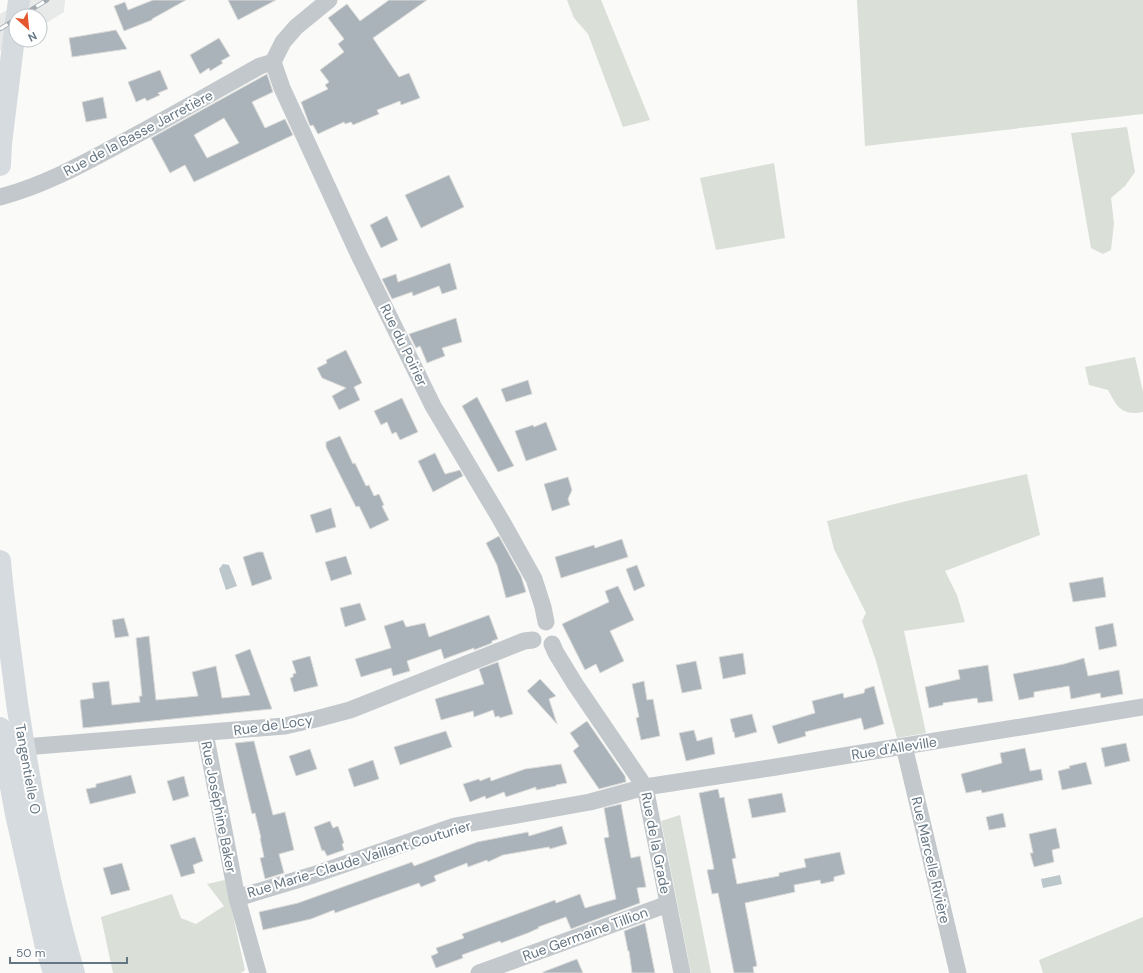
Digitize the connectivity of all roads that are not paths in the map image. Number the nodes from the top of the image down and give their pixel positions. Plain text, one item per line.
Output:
1 (329, 0) edge
2 (12, 48) edge
3 (273, 62) junction
4 (0, 165) edge
5 (0, 197) edge
6 (0, 561) edge
7 (546, 622) junction
8 (533, 640) junction
9 (552, 644) junction
10 (1143, 707) edge
11 (0, 728) edge
12 (205, 733) junction
13 (904, 746) junction
14 (0, 749) edge
15 (645, 786) junction
16 (237, 898) junction
17 (668, 904) junction
18 (54, 973) edge
19 (74, 973) edge
20 (258, 973) edge
21 (479, 973) edge
22 (682, 973) edge
23 (958, 973) edge

1 - 3 street
2 - 4 main road
3 - 5 street, Rue de la Basse Jarretière
3 - 7 street, Rue du Poirier
6 - 19 main road, Tangentielle O
7 - 8 street
7 - 9 street
8 - 9 street
8 - 12 street, Rue de Locy
9 - 15 street, Rue de la Grade
10 - 13 street, Rue d'Alleville
11 - 18 main road, Tangentielle O
12 - 14 street, Rue de Locy
12 - 16 street, Rue Joséphine Baker
13 - 15 street, Rue d'Alleville
13 - 23 street, Rue Marcelle Rivière
15 - 16 street, Rue Marie-Claude Vaillant Couturier
15 - 17 street, Rue de la Grade
16 - 20 street, Rue Joséphine Baker
17 - 21 street, Rue Germaine Tillion
17 - 22 street, Rue de la Grade

